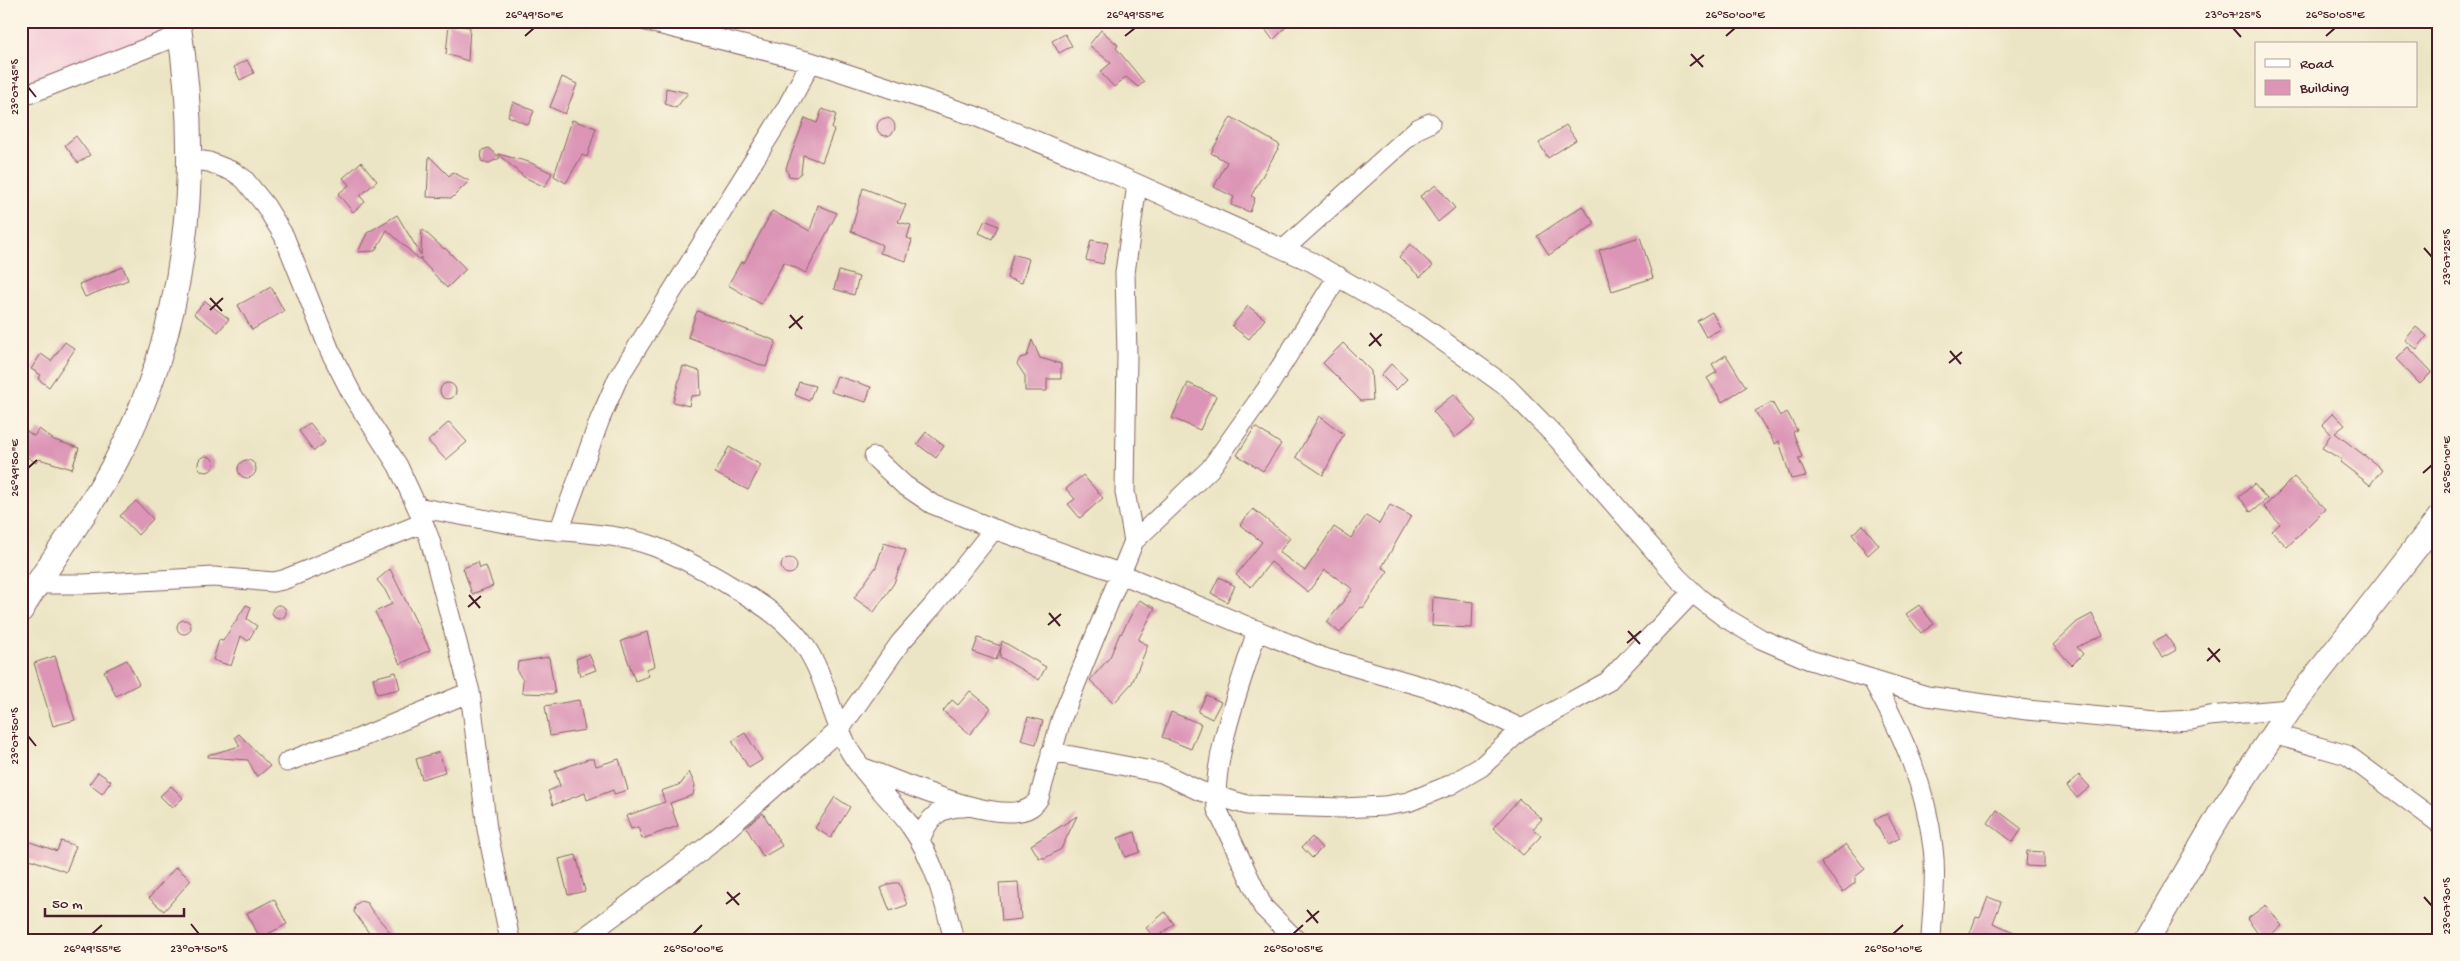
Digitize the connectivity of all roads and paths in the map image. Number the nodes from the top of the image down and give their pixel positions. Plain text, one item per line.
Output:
1 (646, 21) edge
2 (179, 28) edge
3 (811, 62) junction
4 (21, 97) edge
5 (1430, 123) dead end
6 (189, 159) junction
7 (1137, 184) junction
8 (1284, 249) junction
9 (1338, 276) junction
10 (874, 457) dead end
11 (420, 515) junction
12 (2439, 518) edge
13 (994, 529) junction
14 (559, 531) junction
15 (1134, 541) junction
16 (1119, 573) junction
17 (37, 584) junction
18 (1692, 592) junction
19 (21, 610) edge
20 (1256, 630) junction
21 (1872, 679) junction
22 (470, 692) junction
23 (2290, 709) junction
24 (840, 729) junction
25 (1522, 730) junction
26 (2273, 734) junction
27 (1051, 752) junction
28 (287, 762) dead end
29 (861, 767) junction
30 (1216, 798) junction
31 (976, 807) junction
32 (2439, 823) edge
33 (920, 841) junction
34 (510, 940) edge
35 (581, 940) edge
36 (954, 940) edge
37 (1296, 940) edge
38 (1931, 940) edge
39 (2147, 940) edge

1 - 3 street
2 - 4 street
2 - 6 street
3 - 7 street
3 - 14 street
5 - 8 street
6 - 11 street
6 - 17 street
7 - 8 street
7 - 15 street
8 - 9 street
9 - 15 street
9 - 18 street
10 - 13 street
11 - 14 street
11 - 17 street
11 - 22 street
12 - 23 street
13 - 16 street
13 - 24 street
14 - 24 street
15 - 16 street
16 - 20 street
16 - 27 street
17 - 19 street
18 - 21 street
18 - 25 street
20 - 25 street
20 - 30 street
21 - 23 street
21 - 38 street
22 - 28 street
22 - 34 street
23 - 26 street
24 - 29 street
24 - 35 street
25 - 30 street
26 - 32 street
26 - 39 street
27 - 30 street
27 - 31 street
29 - 31 street
29 - 33 street
30 - 37 street
31 - 33 street
33 - 36 street

